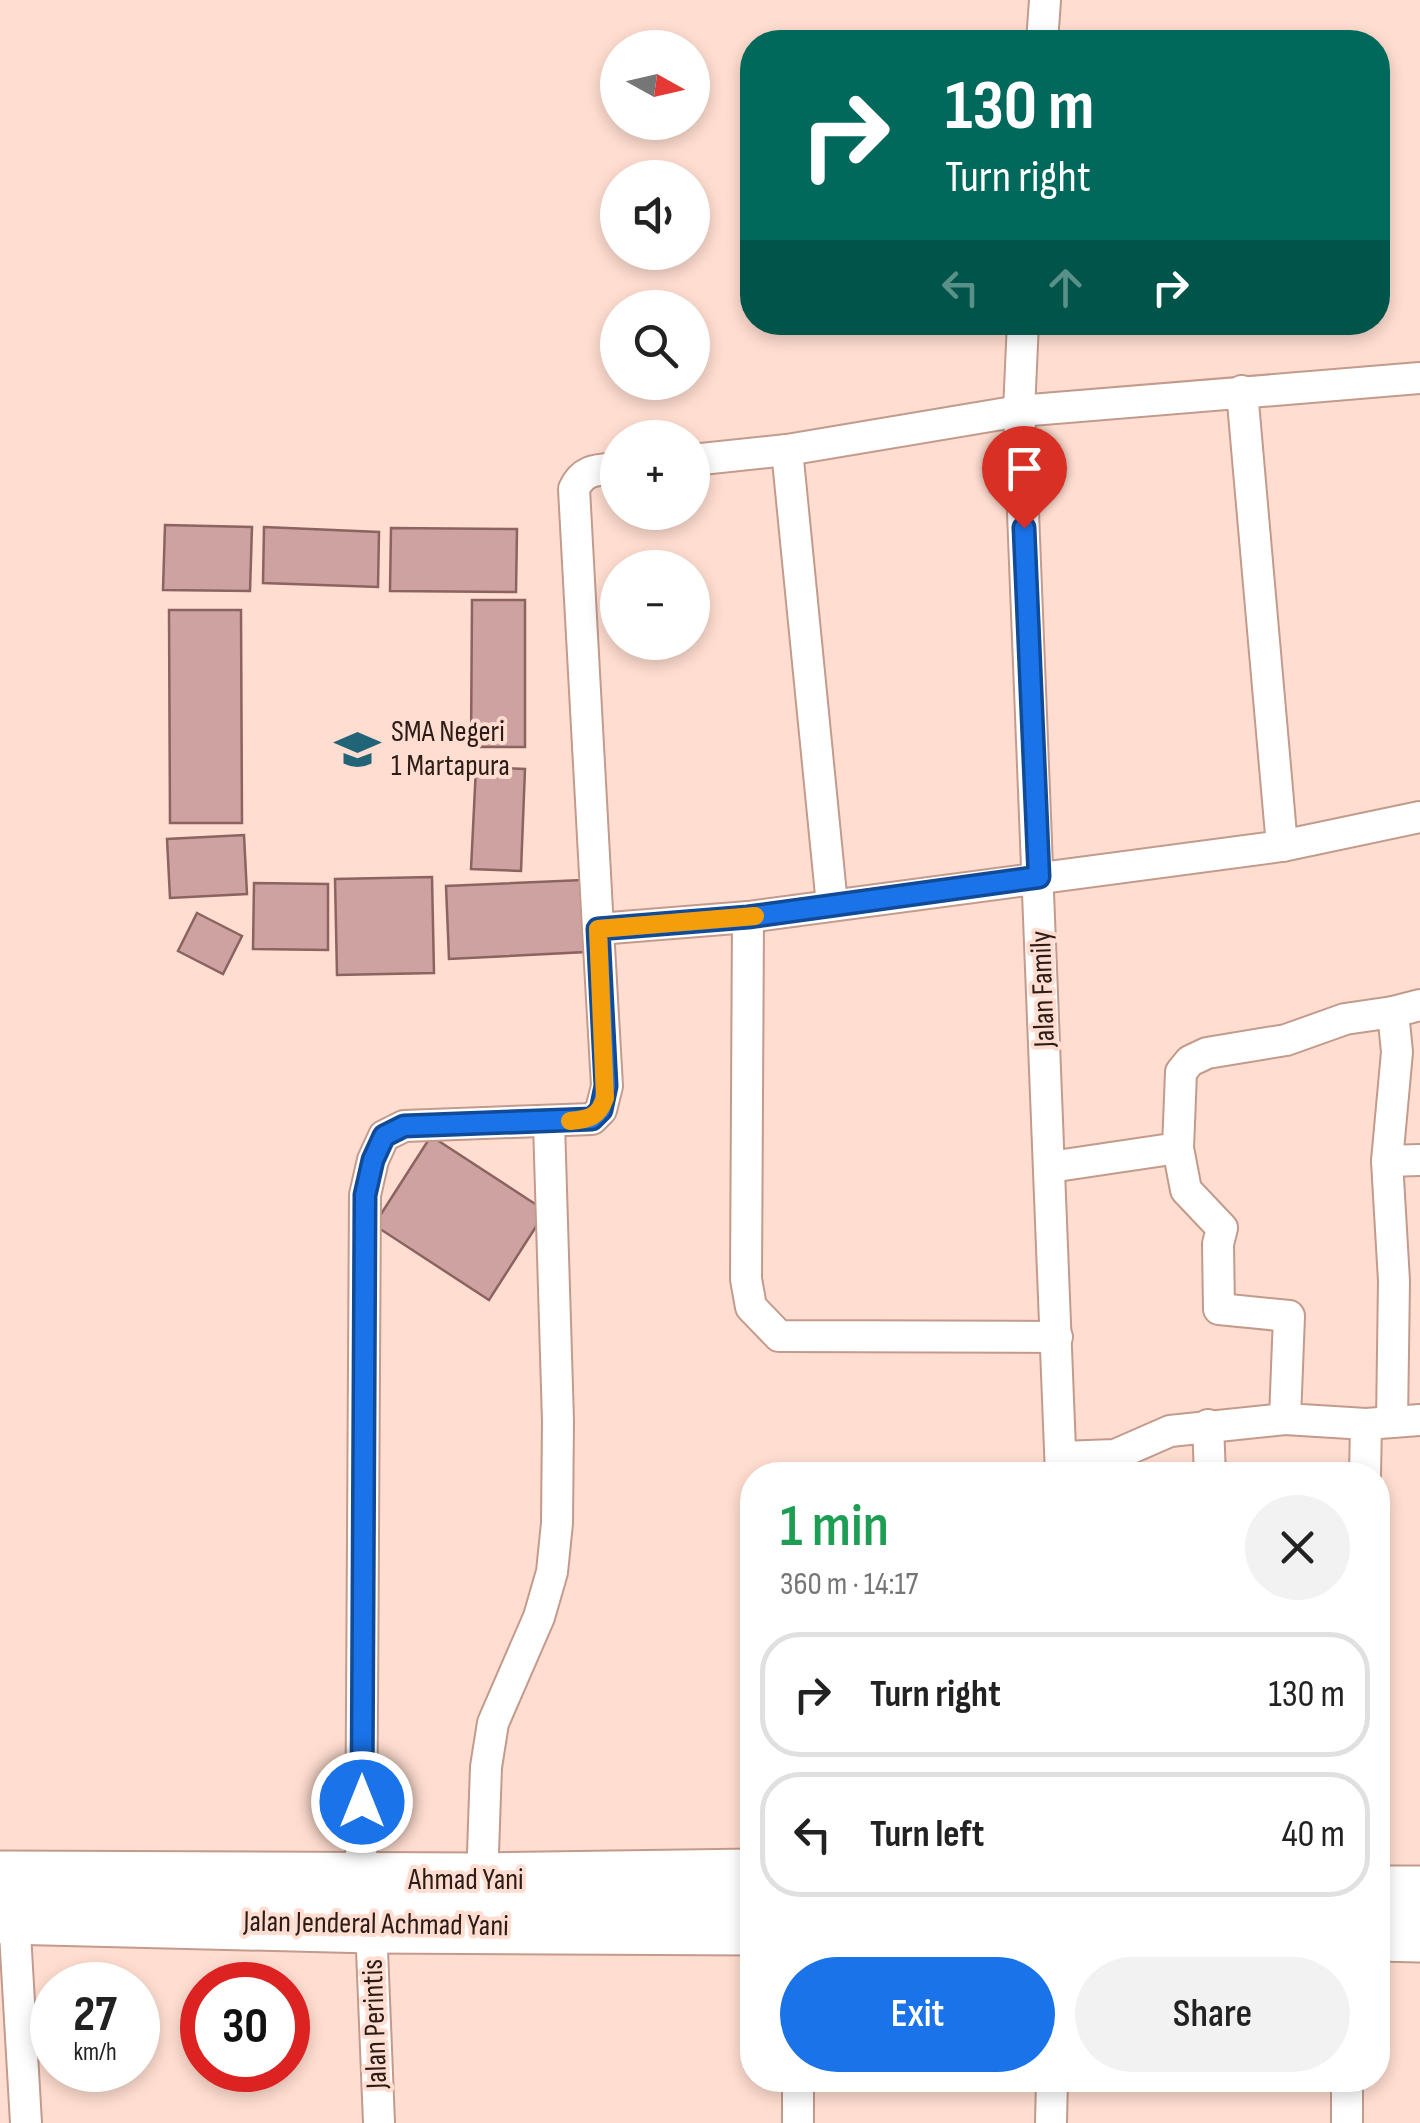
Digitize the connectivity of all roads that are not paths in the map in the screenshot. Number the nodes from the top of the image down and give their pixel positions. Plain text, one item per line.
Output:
1 (1045, 0) edge
2 (1043, 30) edge
3 (1023, 335) edge
4 (1420, 378) edge
5 (1242, 391) junction
6 (1020, 411) junction
7 (787, 450) junction
8 (710, 458) edge
9 (600, 470) edge
10 (1420, 817) edge
11 (1282, 846) junction
12 (1039, 877) junction
13 (832, 905) junction
14 (748, 917) junction
15 (598, 929) junction
16 (1407, 1008) edge
17 (549, 1123) junction
18 (1178, 1148) junction
19 (1420, 1160) edge
20 (1387, 1161) junction
21 (1050, 1167) junction
22 (1057, 1337) junction
23 (1285, 1419) junction
24 (1392, 1422) edge
25 (1208, 1425) junction
26 (1061, 1462) edge
27 (1079, 1462) edge
28 (1209, 1462) edge
29 (1372, 1462) edge
30 (740, 1877) edge
31 (482, 1880) junction
32 (1390, 1894) edge
33 (1420, 1894) edge
34 (366, 1902) junction
35 (544, 1903) junction
36 (624, 1903) junction
37 (5, 1904) edge
38 (740, 1925) edge
39 (1390, 1933) edge
40 (1420, 1934) edge
41 (798, 2092) edge
42 (1052, 2092) edge
43 (1347, 2092) edge
44 (26, 2123) edge
45 (379, 2123) edge
46 (798, 2123) edge
47 (1051, 2123) edge
48 (1347, 2123) edge

1 - 2 street
3 - 6 street, Jalan Family
4 - 5 street
5 - 6 street
5 - 11 street
6 - 7 street
6 - 12 street, Jalan Family
7 - 8 street
7 - 13 street
9 - 15 street
10 - 11 street
11 - 12 street
12 - 13 street
12 - 21 street, Jalan Family
13 - 14 street
14 - 15 street
14 - 22 street
15 - 17 street, Jalan Perintis
16 - 18 street
16 - 20 street
17 - 31 street
17 - 34 street, Jalan Perintis
18 - 21 street
18 - 23 street
19 - 20 street
20 - 24 street
21 - 22 street, Jalan Family
22 - 26 street, Jalan Family
23 - 24 street
23 - 25 street
24 - 29 street
25 - 27 street
25 - 28 street
30 - 36 highway, Ahmad Yani
31 - 34 highway, Ahmad Yani
31 - 35 highway, Ahmad Yani
32 - 33 highway
34 - 35 highway, Jalan Jenderal Achmad Yani
34 - 37 highway, Jalan Jenderal Achmad Yani
34 - 45 street, Jalan Perintis
35 - 36 highway, Ahmad Yani
36 - 38 highway
37 - 44 street
39 - 40 highway
41 - 46 street
42 - 47 street
43 - 48 street

